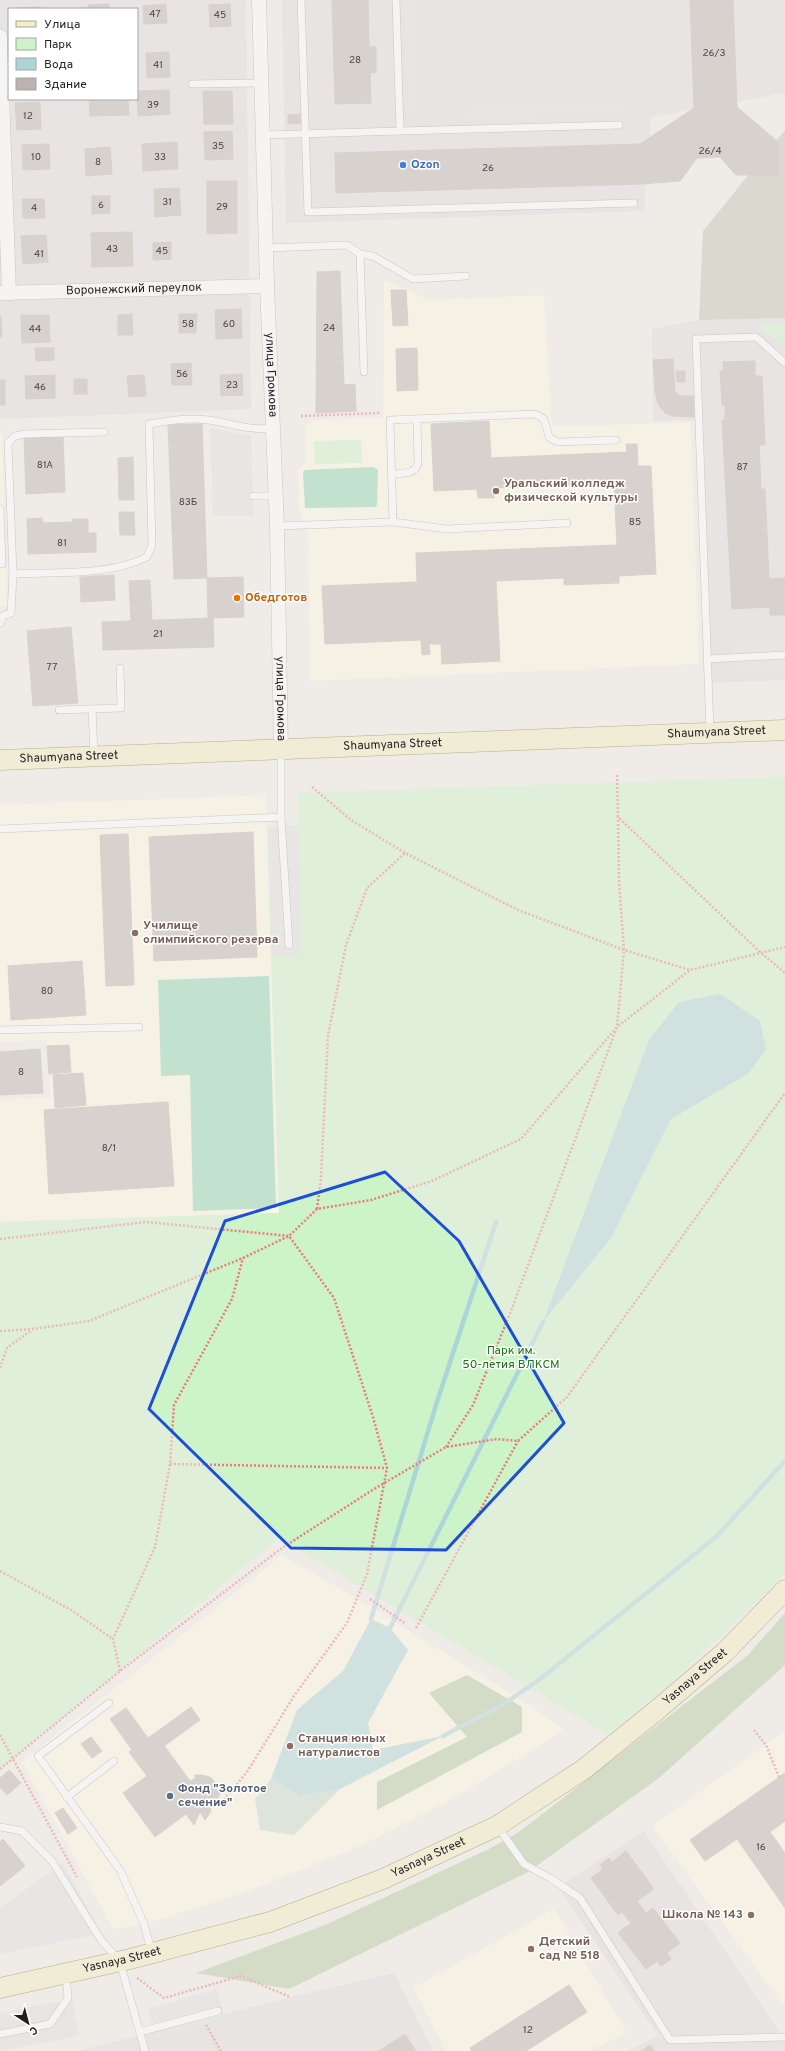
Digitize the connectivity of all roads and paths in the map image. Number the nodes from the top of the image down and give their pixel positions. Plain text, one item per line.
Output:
1 (259, 0) edge
2 (301, 0) edge
3 (396, 0) edge
4 (0, 36) edge
5 (261, 83) junction
6 (192, 84) dead end
7 (619, 124) dead end
8 (400, 130) junction
9 (306, 134) junction
10 (263, 135) junction
11 (634, 203) dead end
12 (266, 248) junction
13 (360, 254) junction
14 (466, 276) dead end
15 (267, 286) junction
16 (4, 293) edge
17 (785, 363) edge
18 (364, 372) dead end
19 (380, 414) dead end
20 (301, 416) dead end
21 (417, 419) junction
22 (272, 428) junction
23 (104, 432) dead end
24 (616, 440) dead end
25 (391, 474) junction
26 (253, 496) dead end
27 (275, 496) junction
28 (0, 509) edge
29 (392, 522) junction
30 (567, 523) dead end
31 (277, 526) junction
32 (0, 564) edge
33 (13, 574) junction
34 (2, 616) edge
35 (0, 623) edge
36 (785, 655) edge
37 (708, 659) junction
38 (120, 668) dead end
39 (92, 709) junction
40 (59, 710) dead end
41 (785, 730) edge
42 (710, 734) junction
43 (281, 749) junction
44 (94, 756) junction
45 (0, 760) edge
46 (617, 775) dead end
47 (312, 787) dead end
48 (281, 817) junction
49 (618, 817) junction
50 (0, 829) edge
51 (405, 853) junction
52 (289, 945) dead end
53 (785, 947) edge
54 (624, 950) junction
55 (760, 952) junction
56 (690, 970) junction
57 (785, 973) edge
58 (139, 1027) dead end
59 (617, 1027) junction
60 (0, 1030) edge
61 (785, 1094) edge
62 (317, 1209) junction
63 (289, 1236) junction
64 (0, 1239) edge
65 (244, 1258) junction
66 (33, 1329) junction
67 (0, 1331) edge
68 (0, 1368) edge
69 (518, 1441) junction
70 (446, 1447) junction
71 (170, 1464) junction
72 (387, 1468) junction
73 (384, 1484) junction
74 (0, 1571) edge
75 (785, 1590) edge
76 (370, 1600) dead end
77 (406, 1624) dead end
78 (416, 1628) dead end
79 (113, 1639) junction
80 (120, 1672) junction
81 (109, 1703) dead end
82 (754, 1730) dead end
83 (0, 1735) edge
84 (12, 1758) junction
85 (114, 1761) dead end
86 (0, 1768) edge
87 (779, 1777) dead end
88 (67, 1797) junction
89 (224, 1800) dead end
90 (497, 1826) junction
91 (0, 1827) edge
92 (79, 1882) dead end
93 (152, 1953) junction
94 (120, 1962) junction
95 (66, 1974) junction
96 (137, 1978) dead end
97 (0, 1988) edge
98 (290, 1997) dead end
99 (218, 2011) dead end
100 (205, 2023) dead end
101 (140, 2032) junction
102 (0, 2034) edge
103 (785, 2037) edge
104 (145, 2051) edge
105 (221, 2051) edge

1 - 5 street, улица Громова
2 - 9 lane
3 - 8 lane
4 - 16 street
5 - 6 lane
5 - 10 street, улица Громова
7 - 8 lane
8 - 9 lane
9 - 10 lane
9 - 11 lane
10 - 12 street, улица Громова
12 - 13 lane
12 - 15 street, улица Громова
13 - 14 lane
13 - 18 lane
15 - 16 street, Воронежский переулок
15 - 22 street, улица Громова
17 - 37 lane
19 - 20 path
21 - 24 lane
21 - 25 lane
21 - 25 lane
22 - 27 street, улица Громова
22 - 33 lane
23 - 33 lane
25 - 29 lane
26 - 27 lane
27 - 31 street, улица Громова
28 - 32 lane
29 - 30 lane
29 - 31 lane
31 - 43 street, улица Громова
33 - 34 lane
34 - 35 lane
36 - 37 lane
37 - 42 lane
38 - 39 lane
39 - 40 lane
39 - 44 lane
41 - 42 street, Shaumyana Street
42 - 43 street, Shaumyana Street
43 - 44 street, Shaumyana Street
43 - 48 lane
44 - 45 street, Shaumyana Street
46 - 49 path
47 - 51 path
48 - 50 lane
48 - 52 lane
49 - 54 path
49 - 55 path
51 - 54 path
51 - 62 path
53 - 55 path
54 - 56 path
54 - 59 path
55 - 56 path
55 - 57 path
56 - 59 path
58 - 60 lane
59 - 62 path
59 - 70 path
61 - 69 path
62 - 63 path
63 - 64 path
63 - 65 path
63 - 72 path
65 - 66 path
65 - 71 path
66 - 67 path
66 - 68 path
69 - 70 path
69 - 78 path
70 - 73 path
71 - 72 path
71 - 79 path
72 - 73 path
73 - 80 path
73 - 89 path
74 - 79 path
75 - 90 street, Yasnaya Street
76 - 77 path
79 - 80 path
80 - 84 path
81 - 88 lane
82 - 87 path
83 - 84 path
84 - 86 path
84 - 92 path
85 - 88 lane
88 - 93 lane
90 - 93 street, Yasnaya Street
90 - 103 lane
91 - 94 lane
93 - 94 street, Yasnaya Street
94 - 95 street, Yasnaya Street
94 - 101 lane
95 - 97 street, Yasnaya Street
95 - 102 lane
96 - 98 path
99 - 101 lane
100 - 105 path
101 - 104 lane

